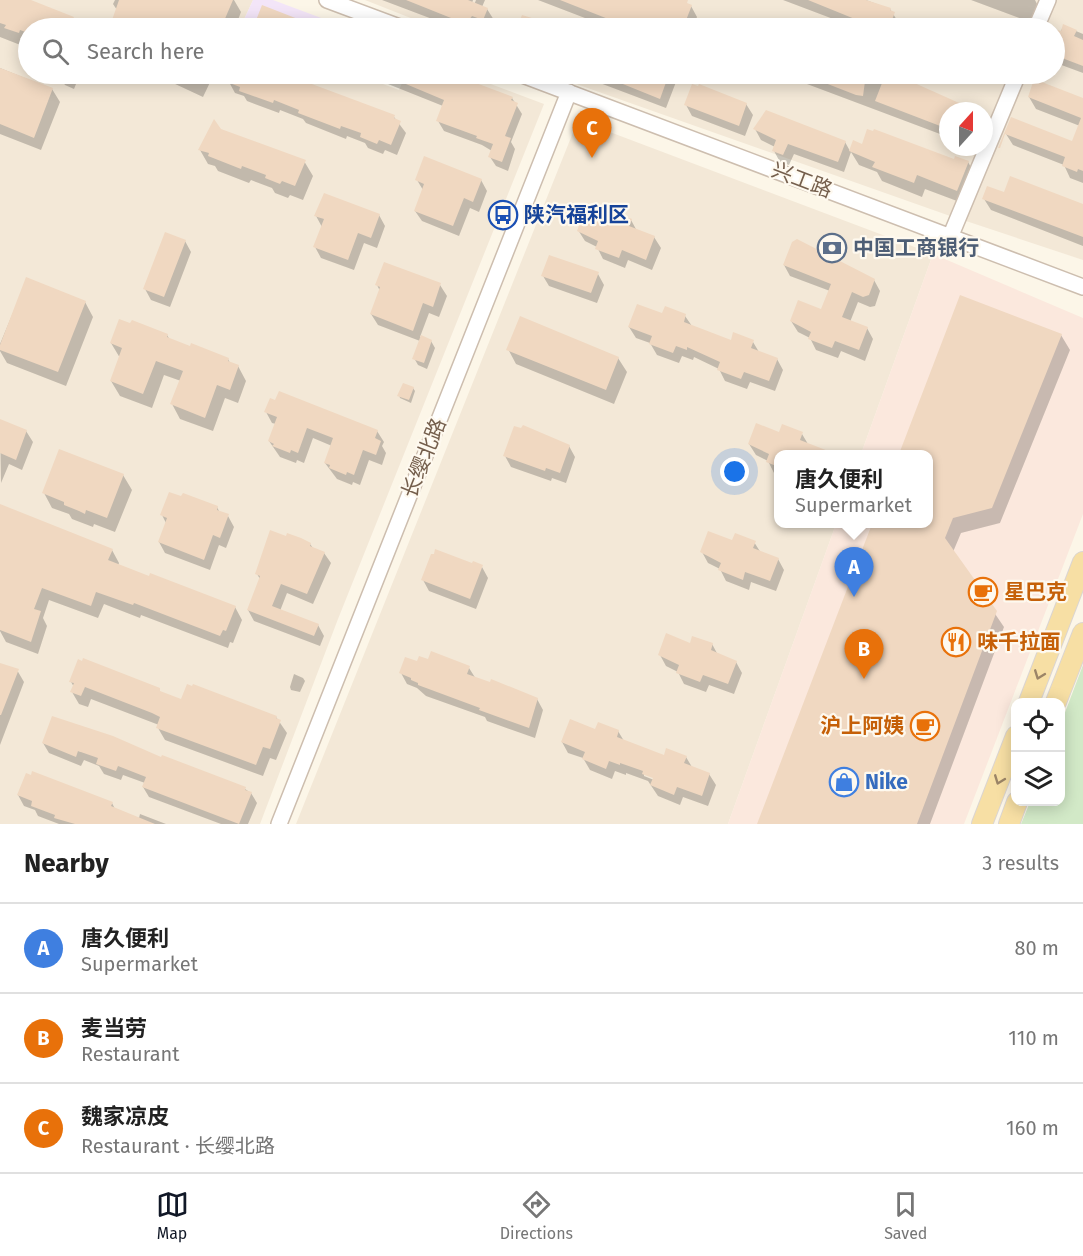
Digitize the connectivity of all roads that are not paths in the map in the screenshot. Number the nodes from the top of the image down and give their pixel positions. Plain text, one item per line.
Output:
1 (327, 0) edge
2 (1048, 0) edge
3 (375, 18) edge
4 (1040, 18) edge
5 (547, 84) edge
6 (1014, 84) edge
7 (569, 92) junction
8 (951, 236) junction
9 (1083, 287) edge
10 (1083, 562) edge
11 (1083, 633) edge
12 (1031, 698) edge
13 (1058, 698) edge
14 (1011, 749) edge
15 (1015, 806) edge
16 (279, 824) edge
17 (982, 824) edge
18 (1009, 824) edge

1 - 3 street
2 - 4 street
5 - 7 street, 兴工路
6 - 8 street
7 - 8 street, 兴工路
7 - 16 street, 长缨北路
8 - 9 street, 兴工路
10 -> 12 main road
11 - 13 main road
14 -> 17 main road
15 - 18 main road

